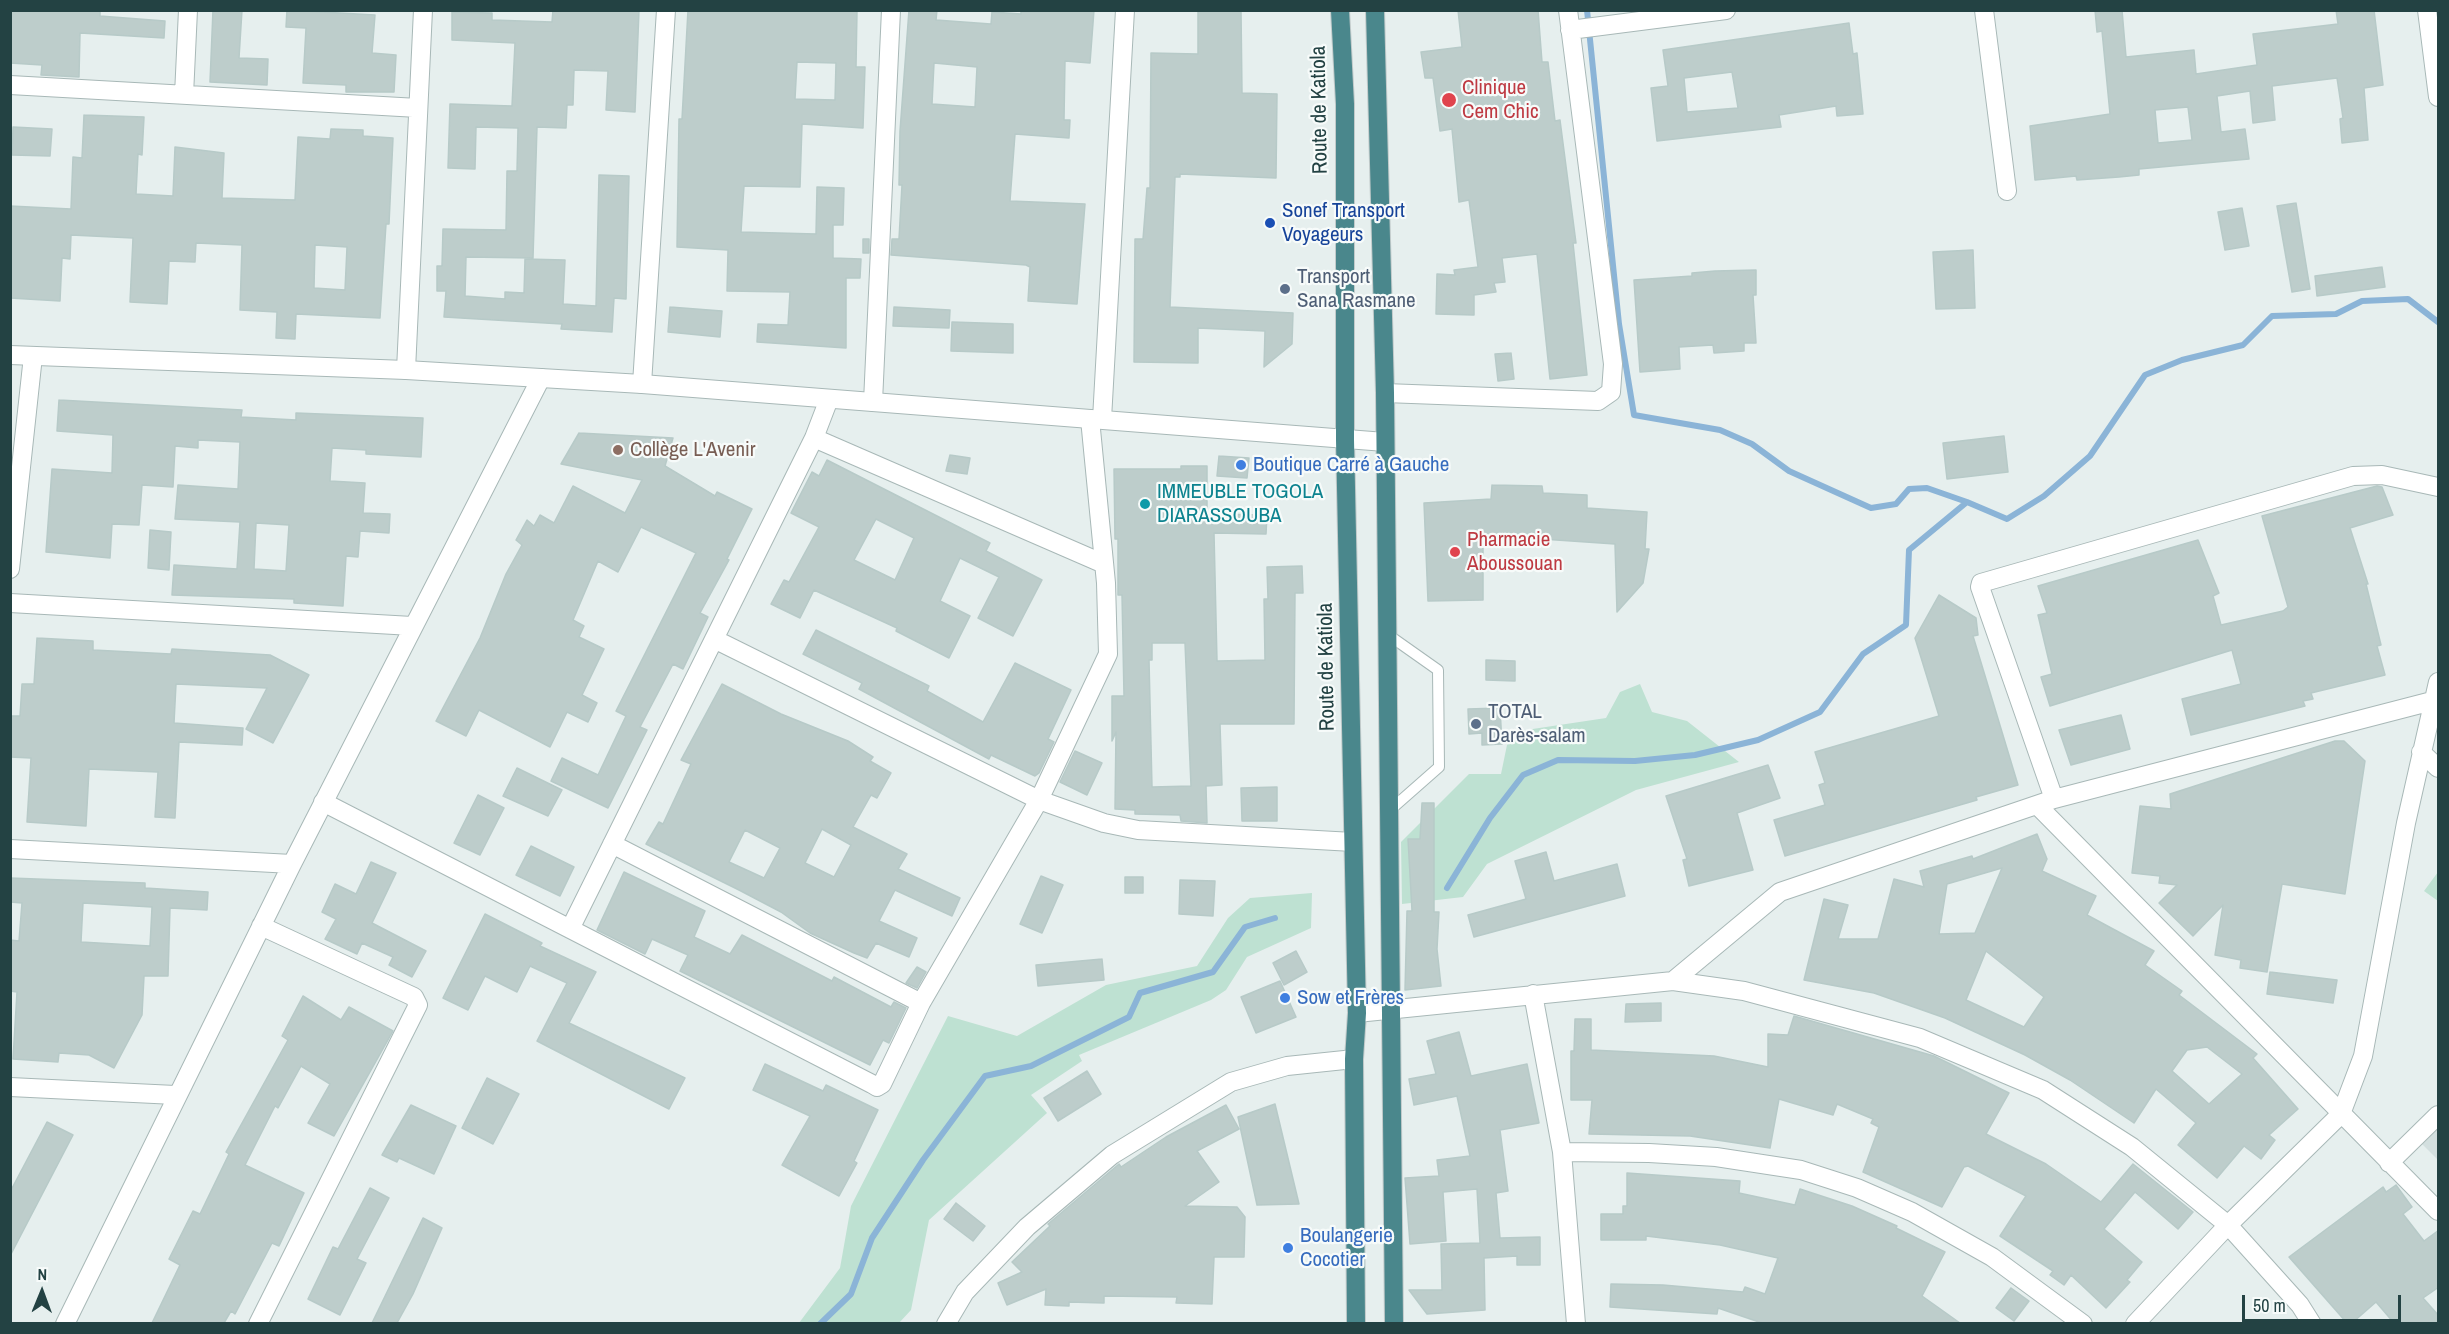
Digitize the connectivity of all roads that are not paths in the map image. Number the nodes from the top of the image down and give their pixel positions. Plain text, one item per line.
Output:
1 (189, 10) edge
2 (423, 10) edge
3 (666, 10) edge
4 (891, 10) edge
5 (1125, 10) edge
6 (1340, 10) edge
7 (1375, 10) edge
8 (1568, 10) edge
9 (1726, 10) edge
10 (1984, 10) edge
11 (2427, 10) edge
12 (1570, 30) junction
13 (10, 85) edge
14 (184, 95) junction
15 (2439, 97) edge
16 (418, 108) junction
17 (2007, 191) dead end
18 (10, 355) edge
19 (33, 356) junction
20 (406, 370) junction
21 (541, 378) junction
22 (642, 384) junction
23 (1385, 393) junction
24 (830, 399) junction
25 (873, 402) junction
26 (1096, 419) junction
27 (814, 438) junction
28 (1346, 440) junction
29 (1385, 442) junction
30 (2439, 487) edge
31 (1104, 564) junction
32 (10, 568) edge
33 (10, 603) edge
34 (412, 626) junction
35 (1387, 634) junction
36 (714, 639) junction
37 (2437, 691) edge
38 (2421, 752) junction
39 (2439, 768) edge
40 (1039, 800) junction
41 (323, 802) junction
42 (2045, 802) junction
43 (1389, 811) junction
44 (1353, 842) junction
45 (612, 844) junction
46 (10, 849) edge
47 (292, 864) junction
48 (261, 926) junction
49 (570, 929) junction
50 (1673, 981) junction
51 (1533, 994) junction
52 (921, 1003) junction
53 (1392, 1010) junction
54 (1357, 1013) junction
55 (1354, 1059) junction
56 (10, 1087) edge
57 (175, 1095) junction
58 (2341, 1114) junction
59 (2439, 1115) edge
60 (1562, 1152) junction
61 (2389, 1163) junction
62 (2439, 1211) edge
63 (2228, 1225) junction
64 (65, 1323) edge
65 (258, 1323) edge
66 (946, 1323) edge
67 (1356, 1323) edge
68 (1394, 1323) edge
69 (1576, 1323) edge
70 (2083, 1323) edge
71 (2135, 1323) edge
72 (2312, 1323) edge

1 - 14 street
2 - 16 street
3 - 22 street
4 - 25 street
5 - 26 street
6 - 28 highway, Route de Katiola
7 - 23 highway
8 - 12 street
9 - 12 street
10 - 17 street
11 - 15 street
12 - 23 street
13 - 14 street
14 - 16 street
16 - 20 street
18 - 19 street
19 - 20 street
19 - 32 street
20 - 21 street
21 - 22 street
21 - 34 street
22 - 24 street
23 - 29 highway
24 - 25 street
24 - 27 street
25 - 26 street
26 - 28 street
26 - 31 street
27 - 31 street
27 - 36 street
28 - 29 street
28 - 44 highway, Route de Katiola
29 - 35 highway
30 - 42 street
31 - 40 street
33 - 34 street
34 - 41 street
35 - 43 highway
35 - 43 lane
36 - 40 street
36 - 45 street
37 - 38 street
37 - 42 street
38 - 39 street
38 - 58 street
40 - 44 street
40 - 52 street
41 - 47 street
41 - 49 street
42 - 50 street
42 - 58 street
43 - 53 highway
44 - 54 highway, Route de Katiola
45 - 49 street
45 - 52 street
46 - 47 street
47 - 48 street
48 - 57 street
48 - 65 street
49 - 52 street
50 - 51 street
50 - 63 street
51 - 53 street
51 - 60 street
53 - 54 street
53 - 68 highway
54 - 55 highway, Route de Katiola
55 - 66 street
55 - 67 highway, Route de Katiola
56 - 57 street
57 - 64 street
58 - 61 street
58 - 63 street
59 - 61 street
60 - 69 street
60 - 70 street
61 - 62 street
63 - 71 street
63 - 72 street

